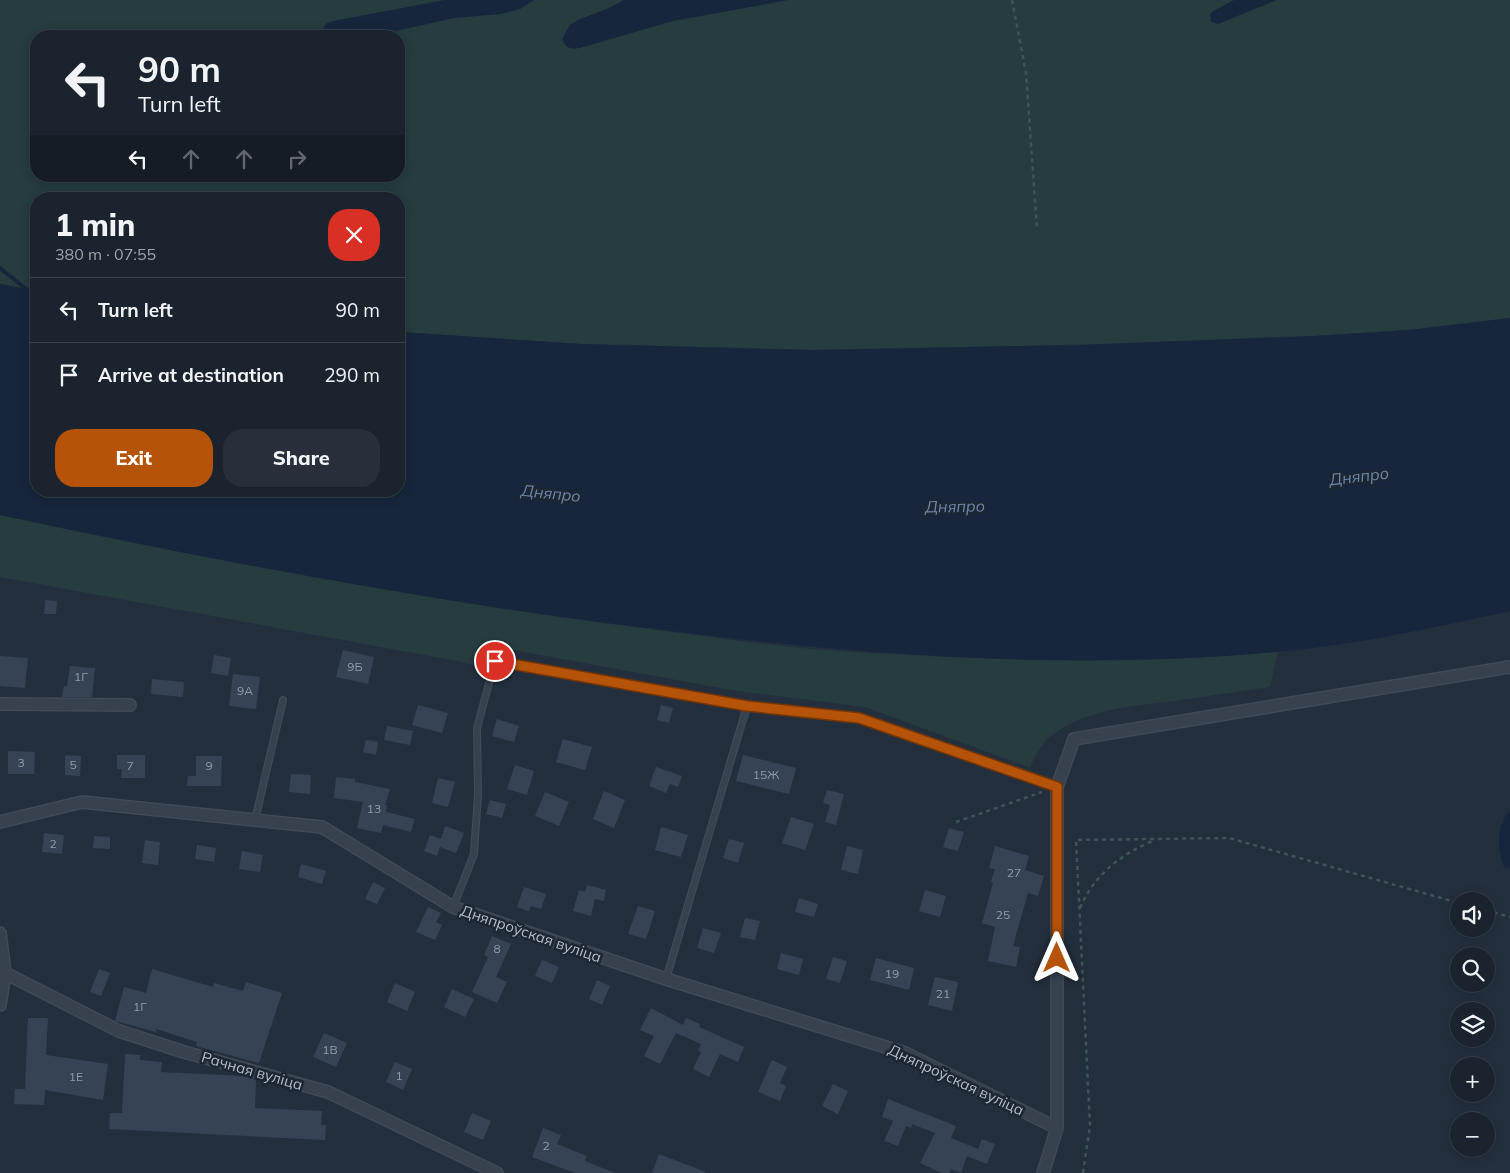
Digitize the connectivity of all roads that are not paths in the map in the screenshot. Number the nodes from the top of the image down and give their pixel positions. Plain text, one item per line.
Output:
1 (1510, 667) edge
2 (283, 700) dead end
3 (0, 704) edge
4 (130, 706) dead end
5 (747, 706) junction
6 (1057, 787) junction
7 (255, 820) junction
8 (0, 822) edge
9 (453, 907) junction
10 (0, 933) edge
11 (5, 973) junction
12 (666, 979) junction
13 (0, 1005) edge
14 (1057, 1128) junction
15 (497, 1173) edge
16 (1043, 1173) edge

1 - 6 street
2 - 7 lane
3 - 4 street
5 - 6 lane
5 - 9 lane
5 - 12 lane
6 - 14 street
7 - 8 street, Дняпроўская вуліца
7 - 9 street, Дняпроўская вуліца
9 - 12 street, Дняпроўская вуліца
10 - 11 street
11 - 13 street
11 - 15 street, Рачная вуліца
12 - 14 street, Дняпроўская вуліца
14 - 16 street

